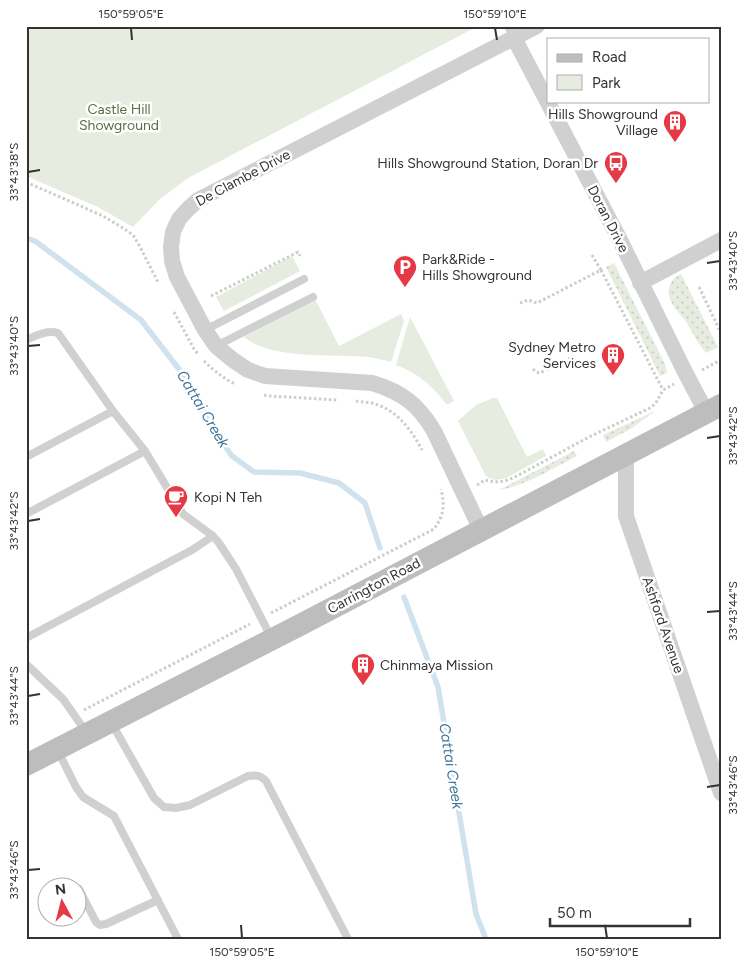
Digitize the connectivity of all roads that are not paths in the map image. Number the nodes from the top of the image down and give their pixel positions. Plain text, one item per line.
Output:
1 (537, 26) edge
2 (511, 32) edge
3 (547, 101) edge
4 (548, 102) edge
5 (721, 240) edge
6 (304, 279) dead end
7 (640, 282) junction
8 (313, 297) dead end
9 (205, 330) junction
10 (26, 340) edge
11 (216, 346) junction
12 (714, 408) edge
13 (114, 411) junction
14 (145, 450) junction
15 (626, 454) junction
16 (26, 457) edge
17 (26, 514) edge
18 (481, 530) junction
19 (213, 536) junction
20 (26, 638) edge
21 (272, 639) junction
22 (26, 664) edge
23 (111, 722) junction
24 (87, 734) junction
25 (58, 749) junction
26 (26, 765) edge
27 (721, 792) edge
28 (158, 900) junction
29 (88, 906) edge
30 (178, 939) edge
31 (348, 939) edge

1 - 2 street, De Clambe Drive
2 - 3 street, Doran Drive
2 - 9 street, De Clambe Drive
4 - 7 street, Doran Drive
5 - 7 street
6 - 9 lane
7 - 12 street, Doran Drive
8 - 11 lane
9 - 11 street, De Clambe Drive
10 - 13 lane
11 - 18 street, De Clambe Drive
12 - 15 main road, Carrington Road
13 - 14 lane
13 - 16 lane
14 - 17 lane
14 - 19 lane
15 - 18 main road, Carrington Road
15 - 27 street, Ashford Avenue
18 - 21 main road, Carrington Road
19 - 20 lane
19 - 21 lane
21 - 23 main road, Carrington Road
22 - 24 lane
23 - 24 main road, Carrington Road
23 - 31 lane
24 - 25 main road, Carrington Road
25 - 26 main road, Carrington Road
25 - 28 lane
28 - 29 lane
28 - 30 lane

